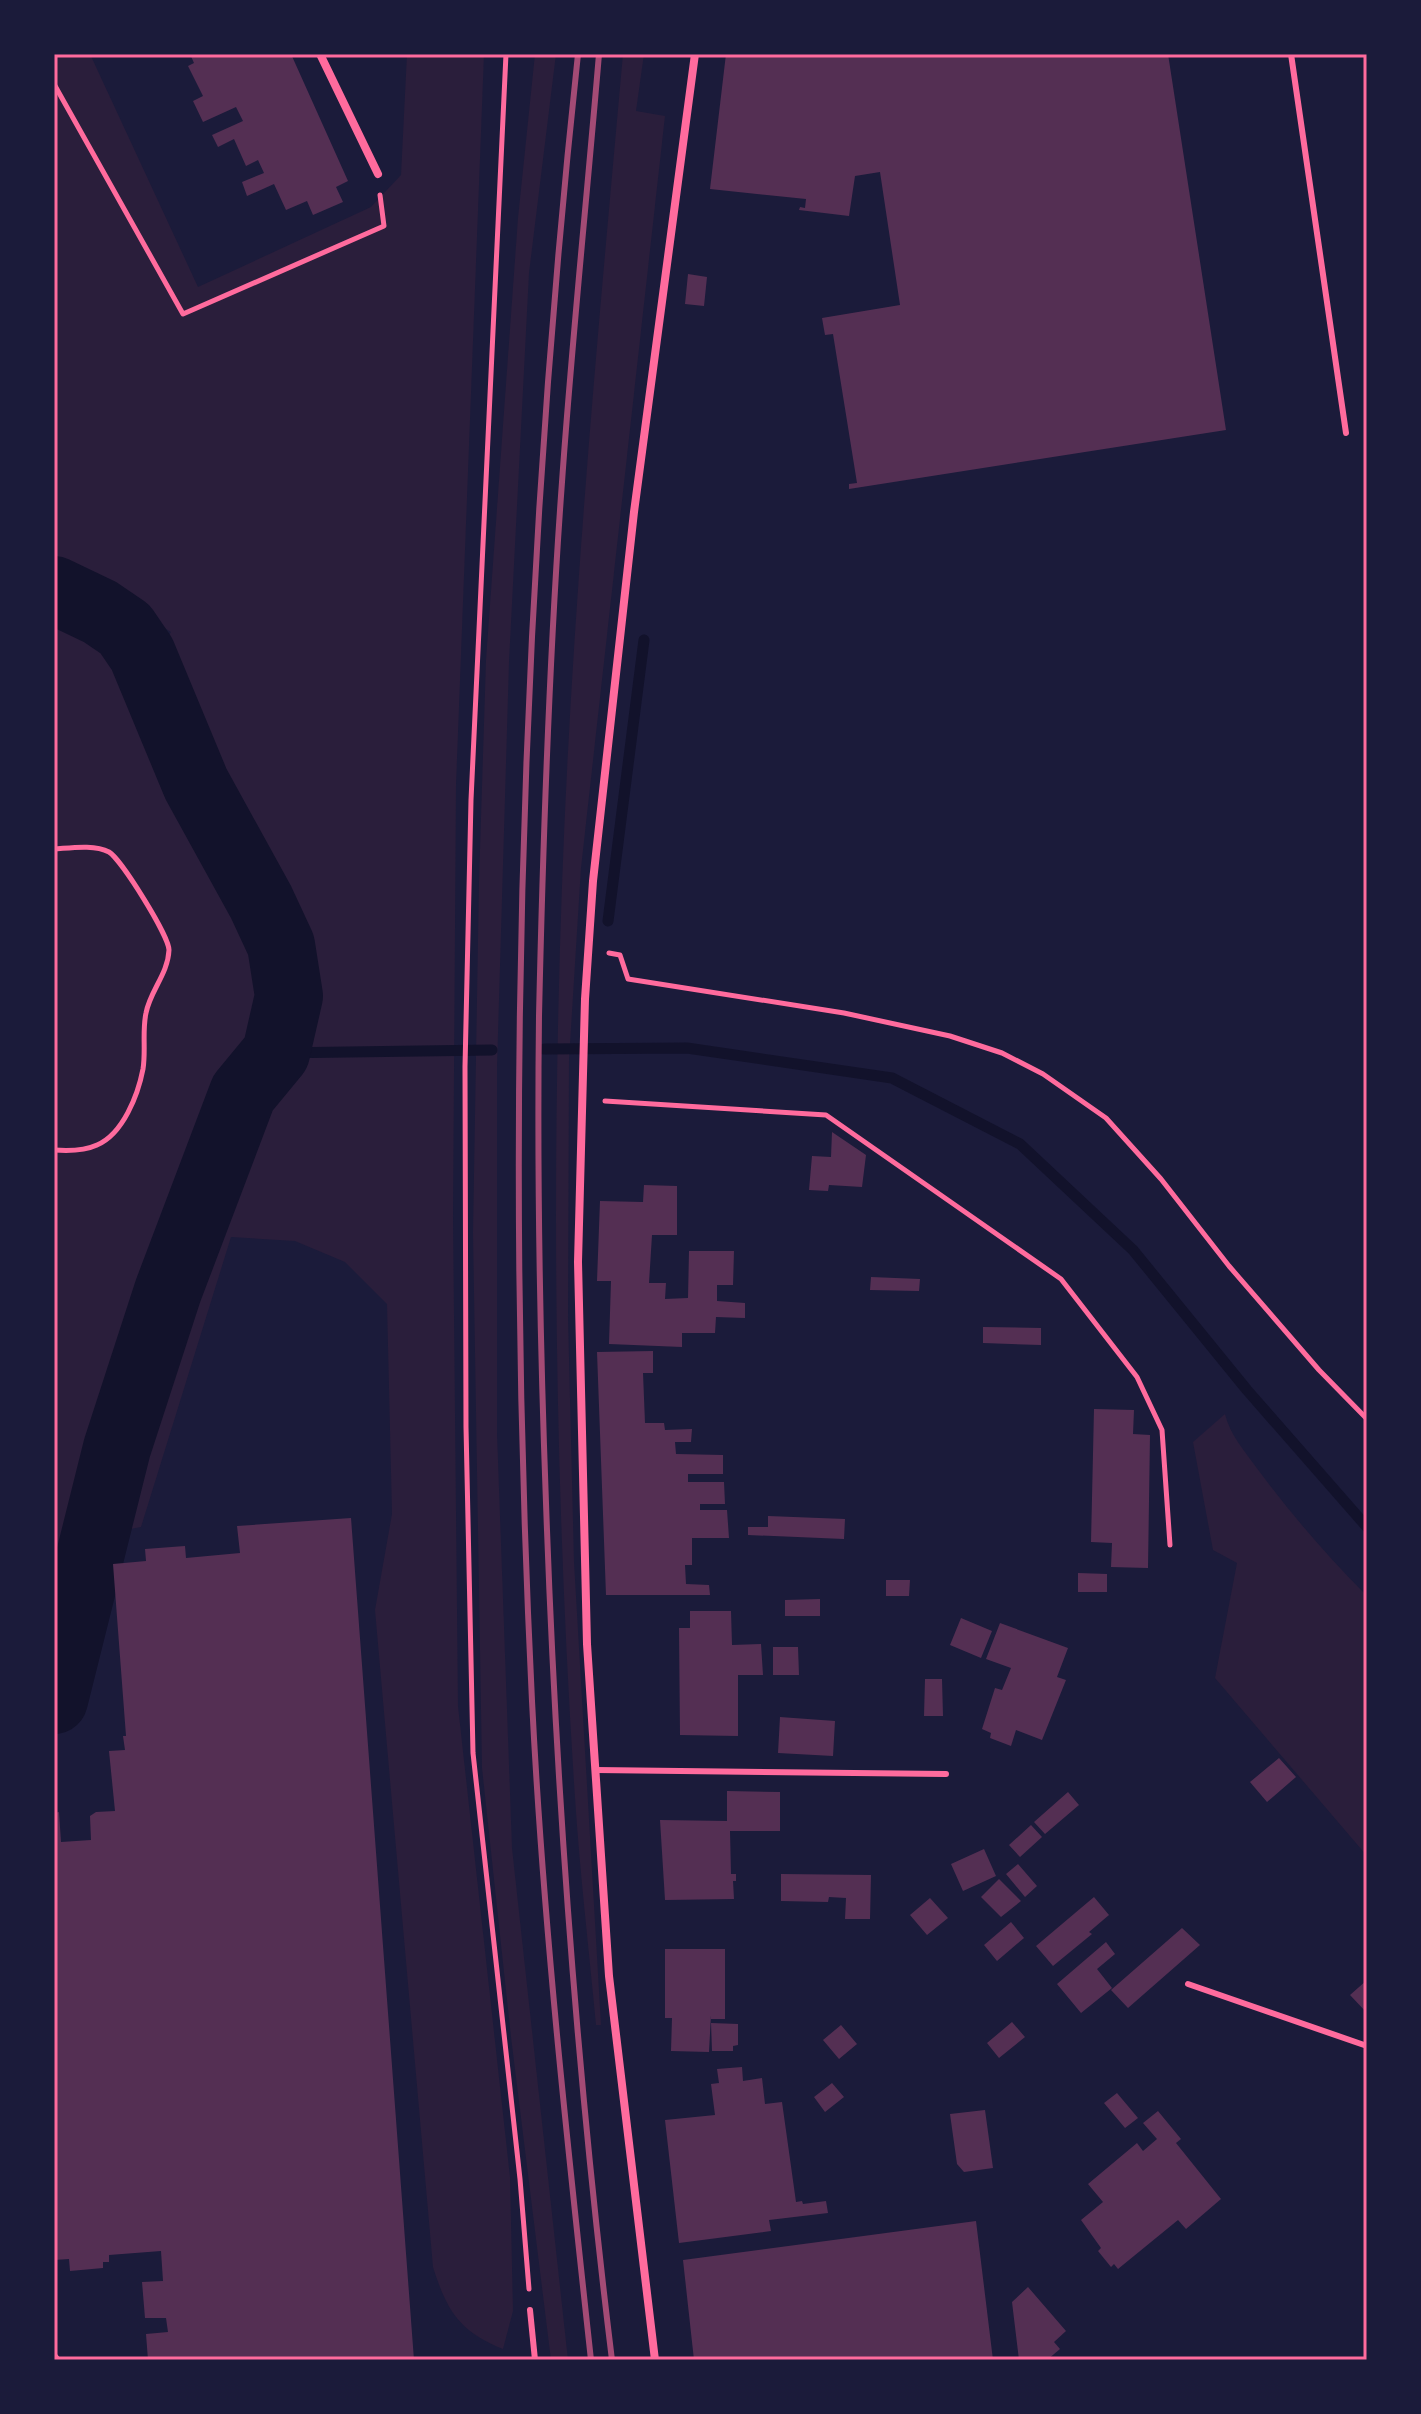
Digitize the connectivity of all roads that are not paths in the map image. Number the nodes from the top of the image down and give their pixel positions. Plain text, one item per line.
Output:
1 (320, 54) edge
2 (695, 54) edge
3 (1291, 54) edge
4 (378, 174) road end
5 (1346, 433) dead end
6 (596, 1770) junction
7 (946, 1774) dead end
8 (1188, 1984) dead end
9 (1367, 2046) edge
10 (530, 2310) road end
11 (54, 2355) edge
12 (58, 2360) edge
13 (535, 2360) edge
14 (655, 2360) edge

1 - 4 street
2 - 6 street
3 - 5 lane
6 - 7 lane
6 - 14 street
8 - 9 lane
10 - 13 lane
11 - 12 lane

